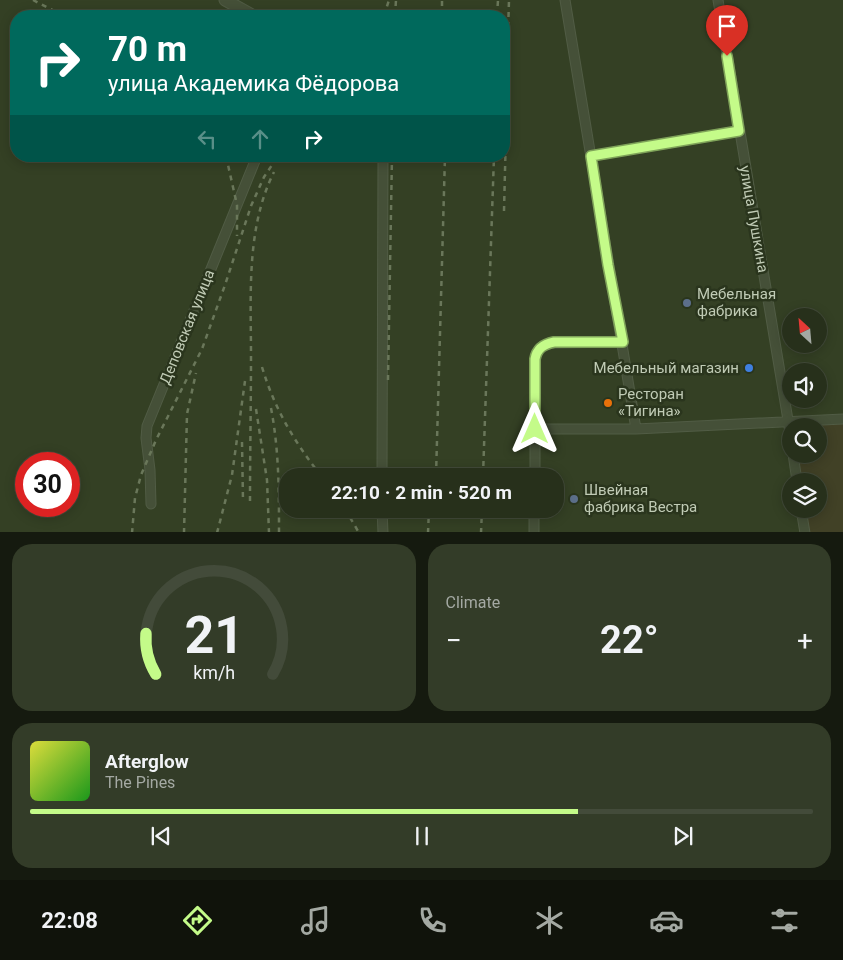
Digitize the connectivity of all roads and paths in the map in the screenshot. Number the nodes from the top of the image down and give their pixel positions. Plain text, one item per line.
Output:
1 (225, 0) edge
2 (565, 0) edge
3 (718, 0) edge
4 (243, 10) edge
5 (739, 131) junction
6 (591, 156) junction
7 (256, 162) edge
8 (383, 162) edge
9 (623, 342) junction
10 (788, 418) edge
11 (843, 419) edge
12 (827, 420) edge
13 (782, 421) edge
14 (535, 429) junction
15 (636, 429) junction
16 (382, 468) edge
17 (535, 468) edge
18 (151, 504) dead end
19 (382, 518) edge
20 (534, 518) edge
21 (803, 518) edge
22 (383, 532) edge
23 (534, 532) edge
24 (805, 532) edge

1 - 4 street
2 - 6 street
3 - 5 street, улица Пушкина
5 - 6 street
5 - 10 street, улица Пушкина
6 - 9 street
7 - 18 street, Деповская улица
8 - 16 street
9 - 14 street
9 - 15 street
11 - 12 street
13 - 15 street
14 - 15 street
14 - 17 street
19 - 22 street
20 - 23 street
21 - 24 street

